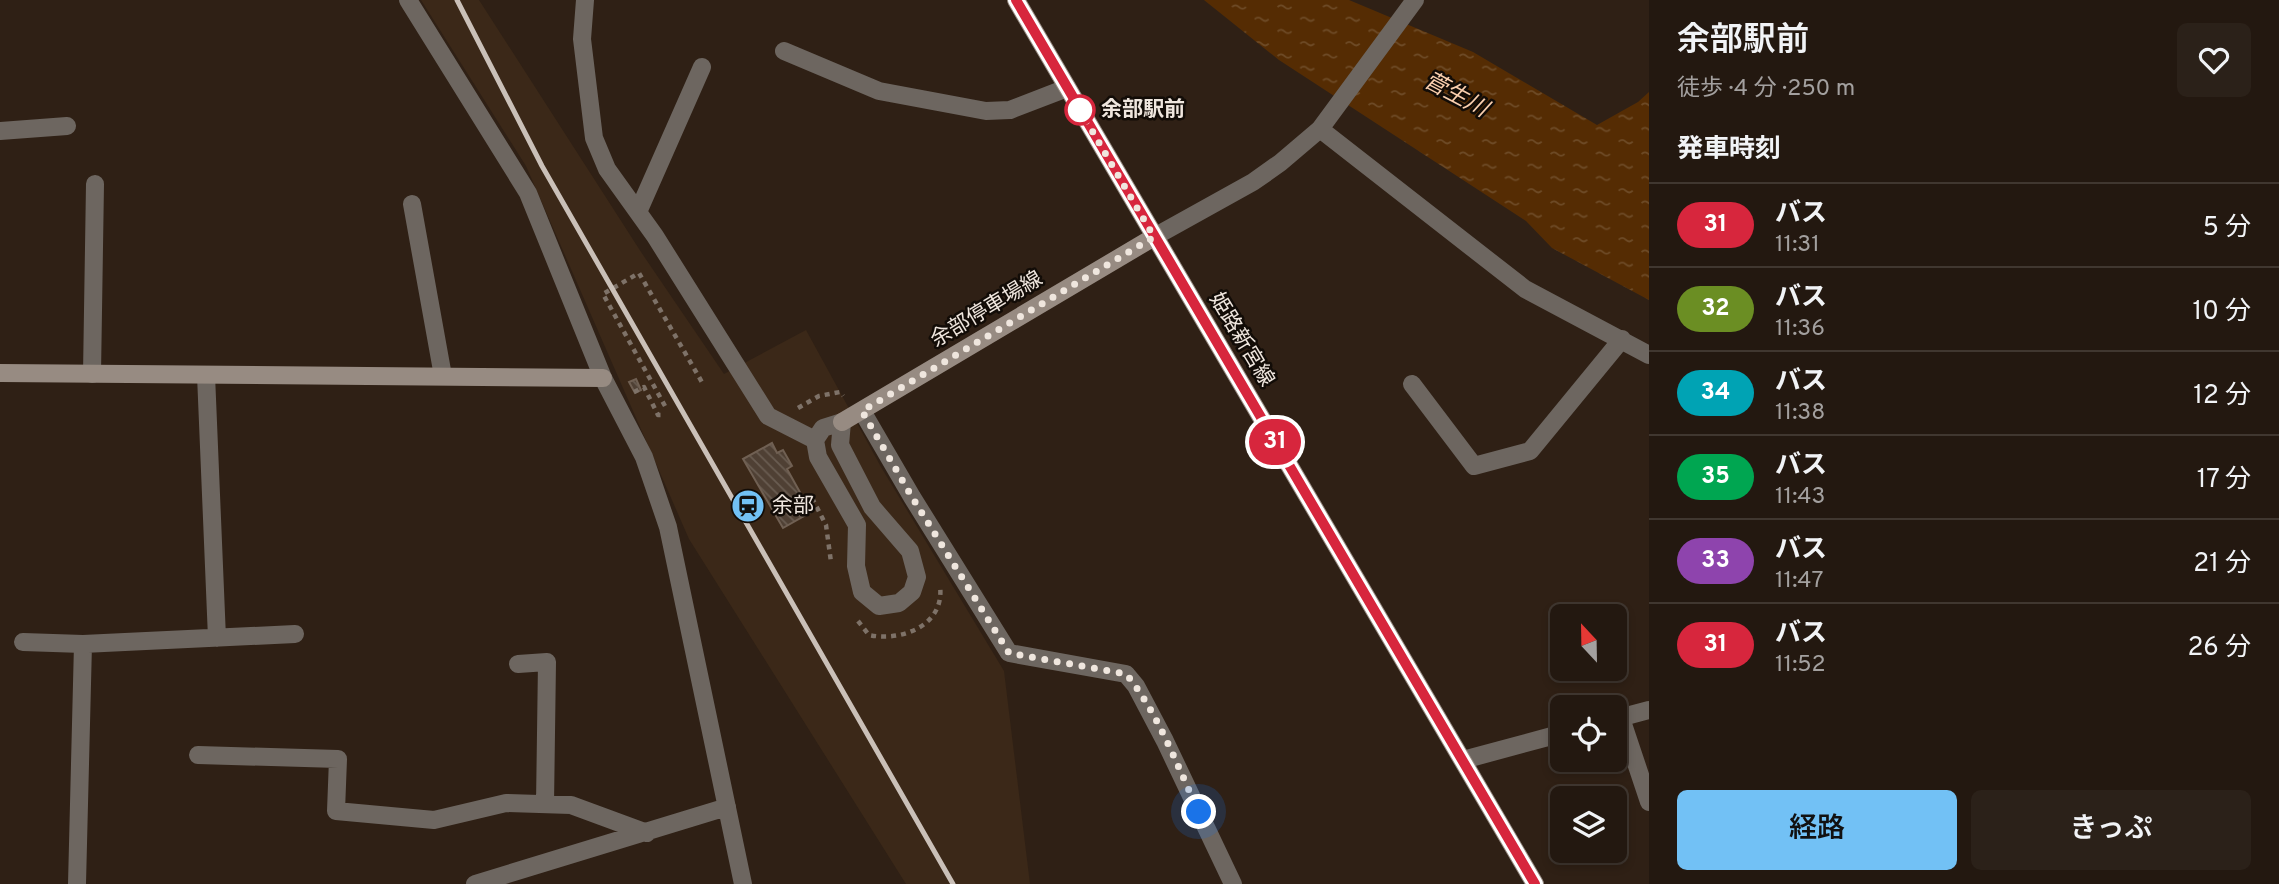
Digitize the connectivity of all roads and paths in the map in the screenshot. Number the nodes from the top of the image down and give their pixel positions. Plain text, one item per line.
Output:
1 (408, 0) edge
2 (585, 0) edge
3 (1016, 0) edge
4 (1415, 0) edge
5 (784, 51) dead end
6 (702, 67) dead end
7 (1067, 88) junction
8 (1325, 122) junction
9 (67, 126) dead end
10 (0, 131) edge
11 (95, 184) dead end
12 (412, 204) dead end
13 (638, 212) junction
14 (1154, 237) junction
15 (1622, 339) junction
16 (1649, 355) edge
17 (0, 373) edge
18 (92, 374) junction
19 (206, 374) junction
20 (443, 376) junction
21 (603, 378) junction
22 (703, 384) dead end
23 (1412, 384) dead end
24 (628, 395) dead end
25 (665, 406) dead end
26 (862, 411) junction
27 (664, 415) dead end
28 (842, 422) junction
29 (815, 440) junction
30 (295, 634) dead end
31 (217, 638) junction
32 (23, 642) dead end
33 (83, 644) junction
34 (518, 664) dead end
35 (1649, 710) edge
36 (1627, 716) edge
37 (1550, 737) edge
38 (1627, 742) edge
39 (198, 755) dead end
40 (1463, 760) junction
41 (1649, 802) edge
42 (544, 804) junction
43 (727, 807) junction
44 (647, 833) junction
45 (77, 884) edge
46 (475, 884) edge
47 (743, 884) edge
48 (1233, 884) edge
49 (1535, 884) edge

1 - 21 street
2 - 13 street
3 - 7 main road, 姫路新宮線
4 - 8 street
5 - 7 street
6 - 13 street
7 - 14 main road, 姫路新宮線
8 - 14 street
8 - 15 street
9 - 10 street
11 - 18 street
12 - 20 street
13 - 29 street
14 - 26 main road, 余部停車場線
14 - 40 main road, 姫路新宮線
15 - 16 street
15 - 23 street
17 - 18 main road
18 - 19 main road
19 - 20 main road
19 - 31 street
20 - 21 main road
21 - 43 street
22 - 25 path
24 - 27 path
26 - 28 main road, 余部停車場線
26 - 48 street
28 - 29 street
28 - 29 street
30 - 31 street
31 - 33 street
32 - 33 street
33 - 45 street
34 - 42 street
35 - 36 street
37 - 40 street
38 - 41 street
39 - 42 street
40 - 49 main road, 姫路新宮線
42 - 44 street
43 - 44 street
43 - 47 street
44 - 46 street

